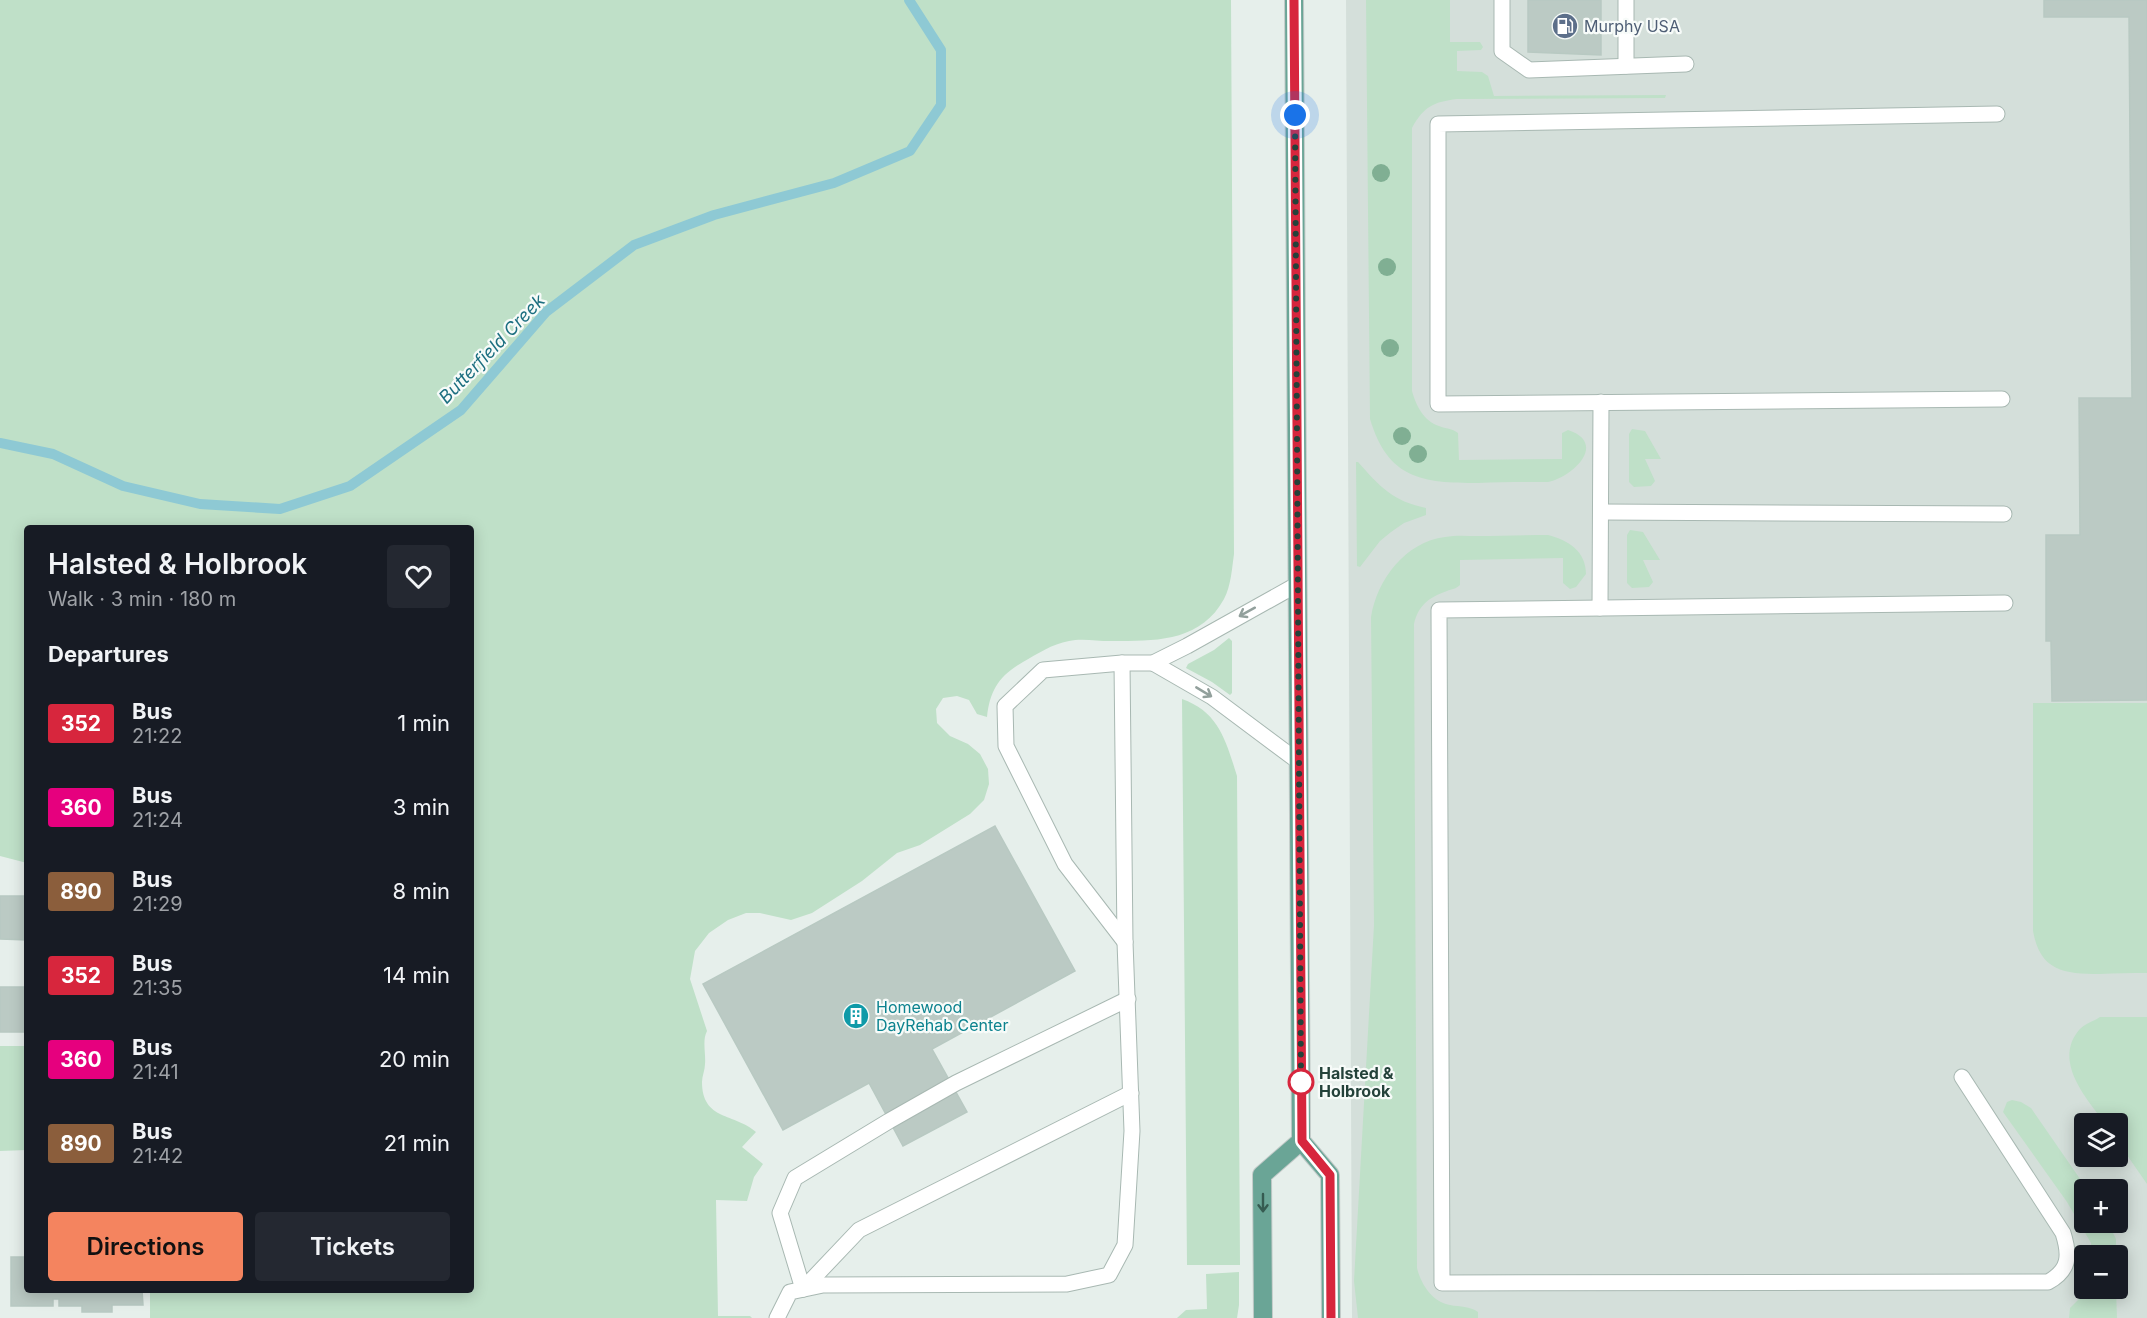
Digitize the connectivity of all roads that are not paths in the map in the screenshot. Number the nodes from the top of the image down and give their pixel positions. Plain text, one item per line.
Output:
1 (1294, 0) edge
2 (1502, 0) edge
3 (1626, 0) edge
4 (1686, 64) dead end
5 (1626, 66) junction
6 (1997, 114) dead end
7 (2002, 399) dead end
8 (1601, 402) junction
9 (1602, 512) junction
10 (2004, 514) dead end
11 (1298, 584) junction
12 (2005, 603) dead end
13 (1600, 608) junction
14 (1122, 663) junction
15 (1153, 663) junction
16 (1299, 762) junction
17 (1125, 942) junction
18 (1128, 999) junction
19 (1962, 1077) dead end
20 (1131, 1093) junction
21 (1302, 1141) junction
22 (803, 1289) junction
23 (777, 1318) edge
24 (1263, 1318) edge
25 (1331, 1318) edge

1 - 11 main road
2 - 5 lane
3 - 5 lane
4 - 5 lane
6 - 8 lane
7 - 8 lane
8 - 9 lane
9 - 10 lane
9 - 13 lane
11 -> 15 lane
11 - 16 main road
12 - 13 lane
13 - 19 lane
14 - 15 lane
14 - 17 lane
14 - 17 lane
15 -> 16 lane
16 - 21 main road
17 - 18 lane
18 - 20 lane
18 - 22 lane
20 - 22 lane
20 - 22 lane
21 -> 24 main road
21 - 25 main road
22 - 23 lane

